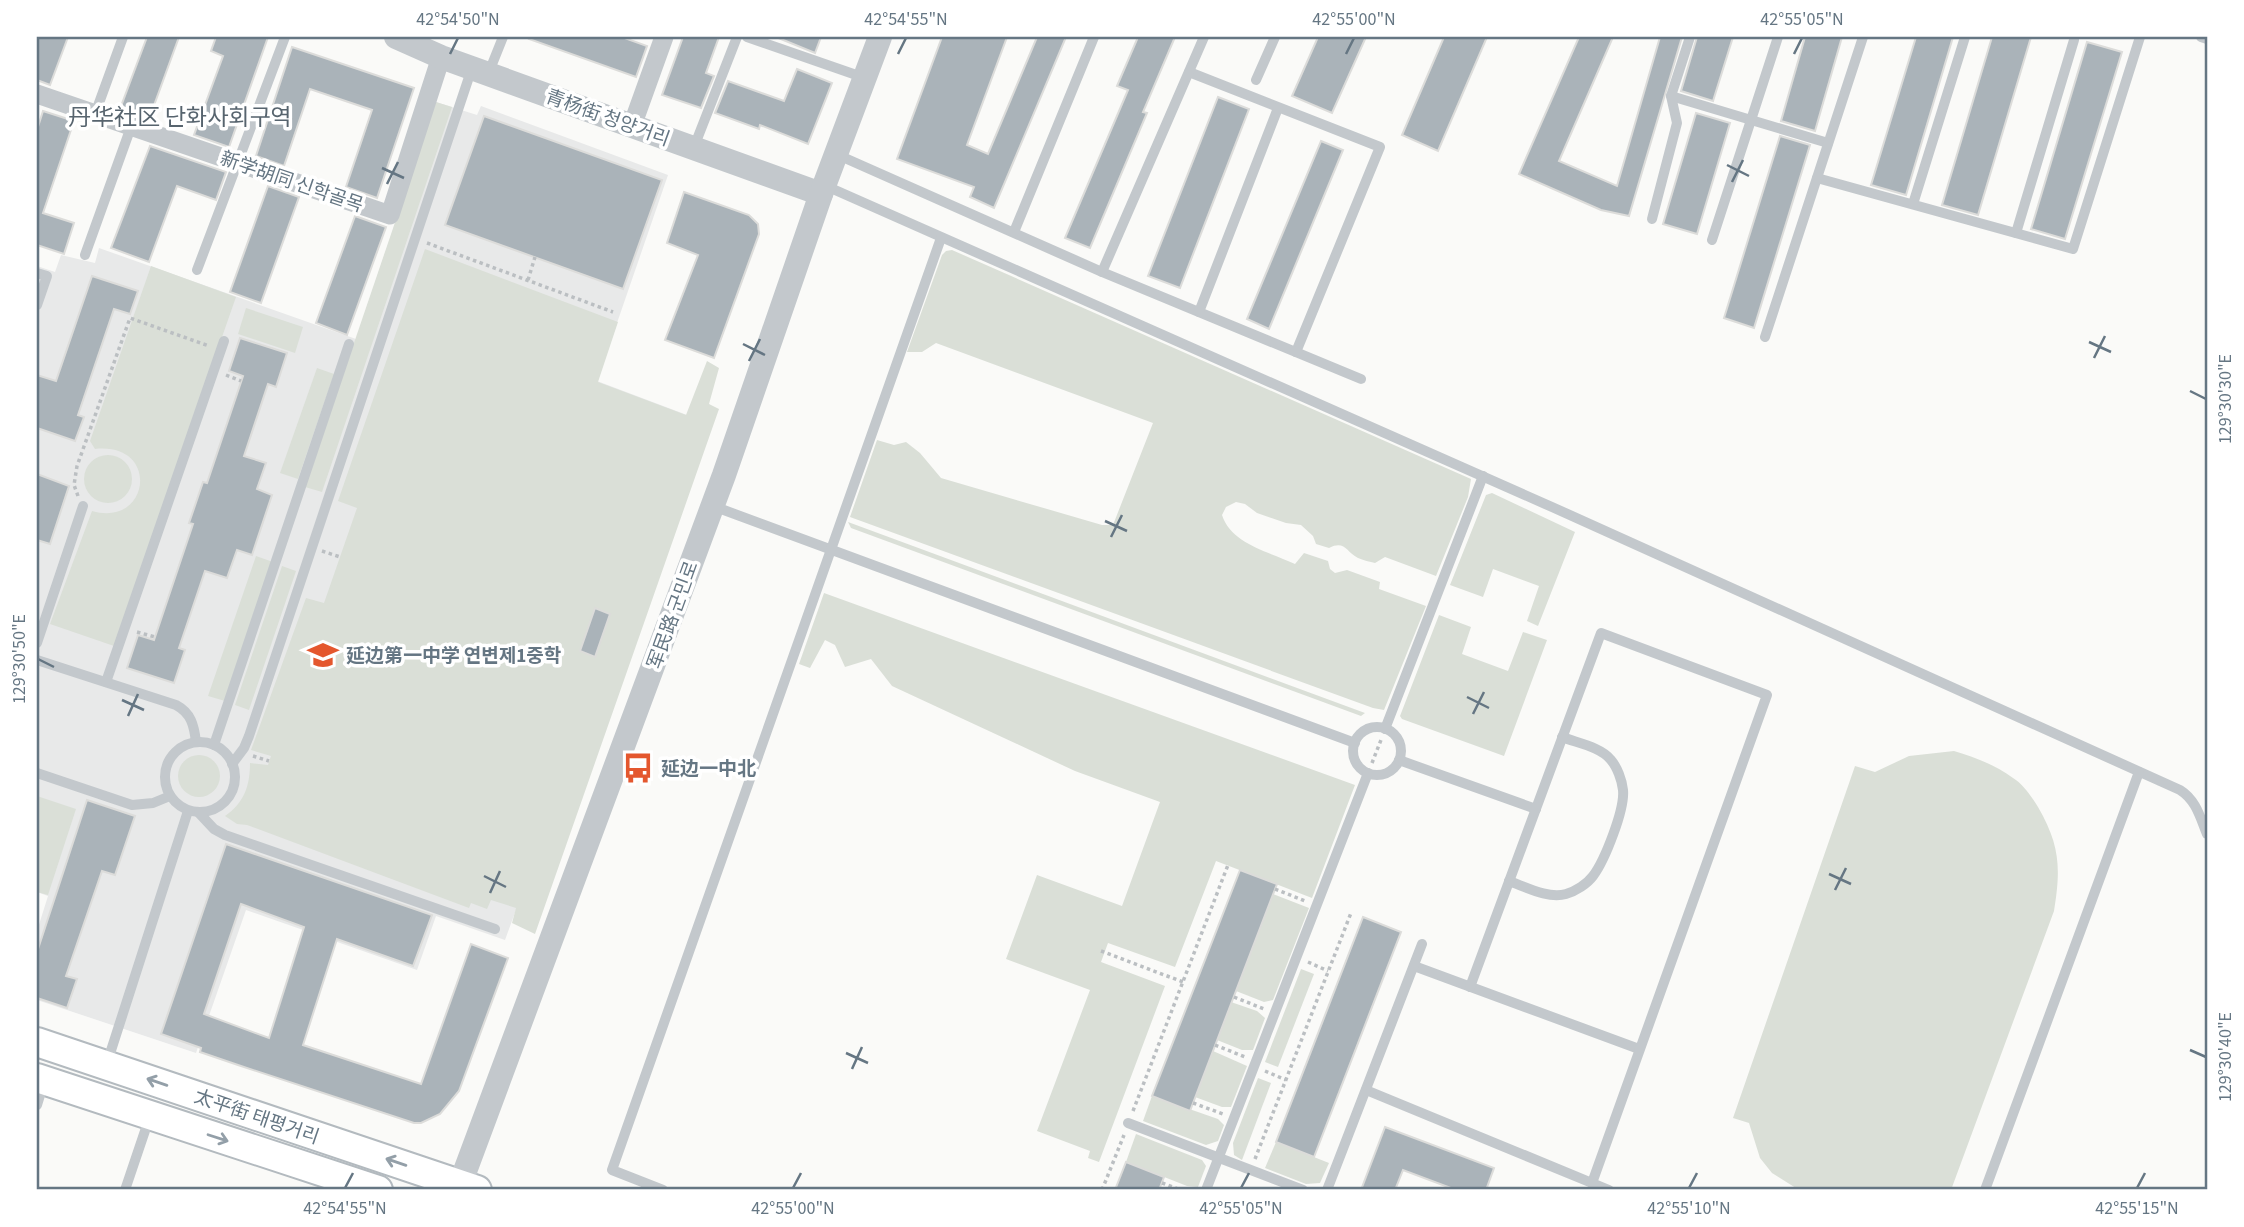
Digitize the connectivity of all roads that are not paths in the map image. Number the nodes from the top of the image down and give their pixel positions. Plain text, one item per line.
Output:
1 (123, 37) edge
2 (285, 37) edge
3 (396, 37) edge
4 (503, 37) edge
5 (664, 37) edge
6 (737, 37) edge
7 (747, 37) edge
8 (880, 37) edge
9 (1094, 37) edge
10 (1204, 37) edge
11 (1275, 37) edge
12 (1690, 37) edge
13 (1778, 37) edge
14 (1863, 37) edge
15 (1965, 37) edge
16 (2140, 37) edge
17 (2201, 37) edge
18 (2207, 39) edge
19 (2074, 40) dead end
20 (441, 57) junction
21 (480, 71) junction
22 (1189, 72) junction
23 (865, 78) junction
24 (1256, 80) dead end
25 (37, 94) edge
26 (1671, 96) junction
27 (1278, 108) junction
28 (95, 114) junction
29 (1751, 120) junction
30 (632, 126) junction
31 (131, 127) junction
32 (1828, 143) junction
33 (694, 148) junction
34 (836, 154) junction
35 (238, 163) junction
36 (1817, 178) junction
37 (822, 190) junction
38 (1913, 204) junction
39 (1652, 219) dead end
40 (1014, 232) junction
41 (2016, 233) junction
42 (941, 238) junction
43 (1712, 240) dead end
44 (85, 255) dead end
45 (197, 270) dead end
46 (37, 272) edge
47 (1102, 272) junction
48 (37, 306) edge
49 (1199, 312) junction
50 (1765, 337) dead end
51 (349, 344) dead end
52 (222, 346) road end
53 (1296, 352) junction
54 (1361, 379) dead end
55 (1483, 476) junction
56 (83, 506) road end
57 (713, 506) junction
58 (831, 550) junction
59 (37, 643) edge
60 (37, 660) edge
61 (106, 682) junction
62 (1385, 729) junction
63 (1562, 737) junction
64 (196, 742) junction
65 (1355, 743) junction
66 (214, 745) junction
67 (1399, 760) junction
68 (232, 764) junction
69 (2139, 772) junction
70 (37, 773) edge
71 (1368, 773) junction
72 (170, 796) junction
73 (1536, 809) junction
74 (194, 812) junction
75 (2207, 834) edge
76 (1509, 881) junction
77 (495, 929) dead end
78 (1422, 944) dead end
79 (1414, 966) junction
80 (1470, 986) junction
81 (37, 1042) edge
82 (1639, 1049) junction
83 (107, 1065) junction
84 (39, 1088) edge
85 (1366, 1090) junction
86 (150, 1115) junction
87 (1128, 1123) road end
88 (1219, 1158) junction
89 (1592, 1183) junction
90 (465, 1188) edge
91 (125, 1190) edge
92 (378, 1190) edge
93 (663, 1190) edge
94 (1206, 1190) edge
95 (1303, 1190) edge
96 (1327, 1190) edge
97 (1609, 1190) edge
98 (1985, 1190) edge

1 - 28 lane
2 - 35 lane
3 - 20 street, 青杨街 청양거리
4 - 21 lane
5 - 30 street
6 - 33 lane
7 - 23 lane
8 - 23 street, 军民路 군민로
9 - 40 lane
10 - 22 lane
11 - 24 lane
12 - 26 lane
13 - 29 lane
14 - 32 lane
15 - 38 lane
16 - 41 lane
17 - 18 lane
19 - 41 lane
20 - 21 street, 青杨街 청양거리
20 - 35 street, 新学胡同 신학골목
21 - 30 street, 青杨街 청양거리
21 - 68 lane
22 - 27 lane
22 - 47 lane
23 - 34 street, 军民路 군민로
25 - 28 street, 新学胡同 신학골목
26 - 29 lane
26 - 39 lane
27 - 49 lane
27 - 53 lane
28 - 31 street, 新学胡同 신학골목
29 - 32 lane
29 - 43 lane
30 - 33 street, 青杨街 청양거리
31 - 35 street, 新学胡同 신학골목
31 - 44 lane
32 - 36 lane
33 - 37 street, 青杨街 청양거리
34 - 37 street, 军民路 군민로
34 - 40 lane
35 - 45 lane
36 - 38 lane
36 - 50 lane
37 - 42 lane
37 - 57 street, 军民路 군민로
38 - 41 lane
40 - 47 lane
42 - 55 lane
42 - 58 lane
46 - 48 lane
47 - 49 lane
49 - 53 lane
51 - 66 lane
52 - 61 lane
53 - 54 lane
55 - 62 lane
55 - 69 lane
56 - 59 lane
57 - 58 lane
57 - 90 street, 军民路 군민로
58 - 65 lane
58 - 93 lane
60 - 61 lane
61 - 64 lane
62 - 65 lane
62 - 67 lane
63 - 73 lane
63 - 76 lane
63 - 82 lane
64 - 66 lane
64 - 72 lane
65 - 71 lane
66 - 68 lane
67 - 71 lane
67 - 73 lane
68 - 74 lane
69 - 75 lane
69 - 98 lane
70 - 72 lane
71 - 88 lane
72 - 74 lane
73 - 76 lane
74 - 77 lane
74 - 83 lane
76 - 80 lane
78 - 79 lane
79 - 80 lane
79 - 85 lane
80 - 82 lane
81 - 83 main road, 太平街 태평거리
82 - 89 lane
90 -> 83 main road, 太平街 태평거리
84 - 86 main road, 太平街 태평거리
85 - 89 lane
85 - 96 lane
86 - 91 lane
86 -> 92 main road, 太平街 태평거리
87 - 88 lane
88 - 94 lane
88 - 95 lane
89 - 97 lane

